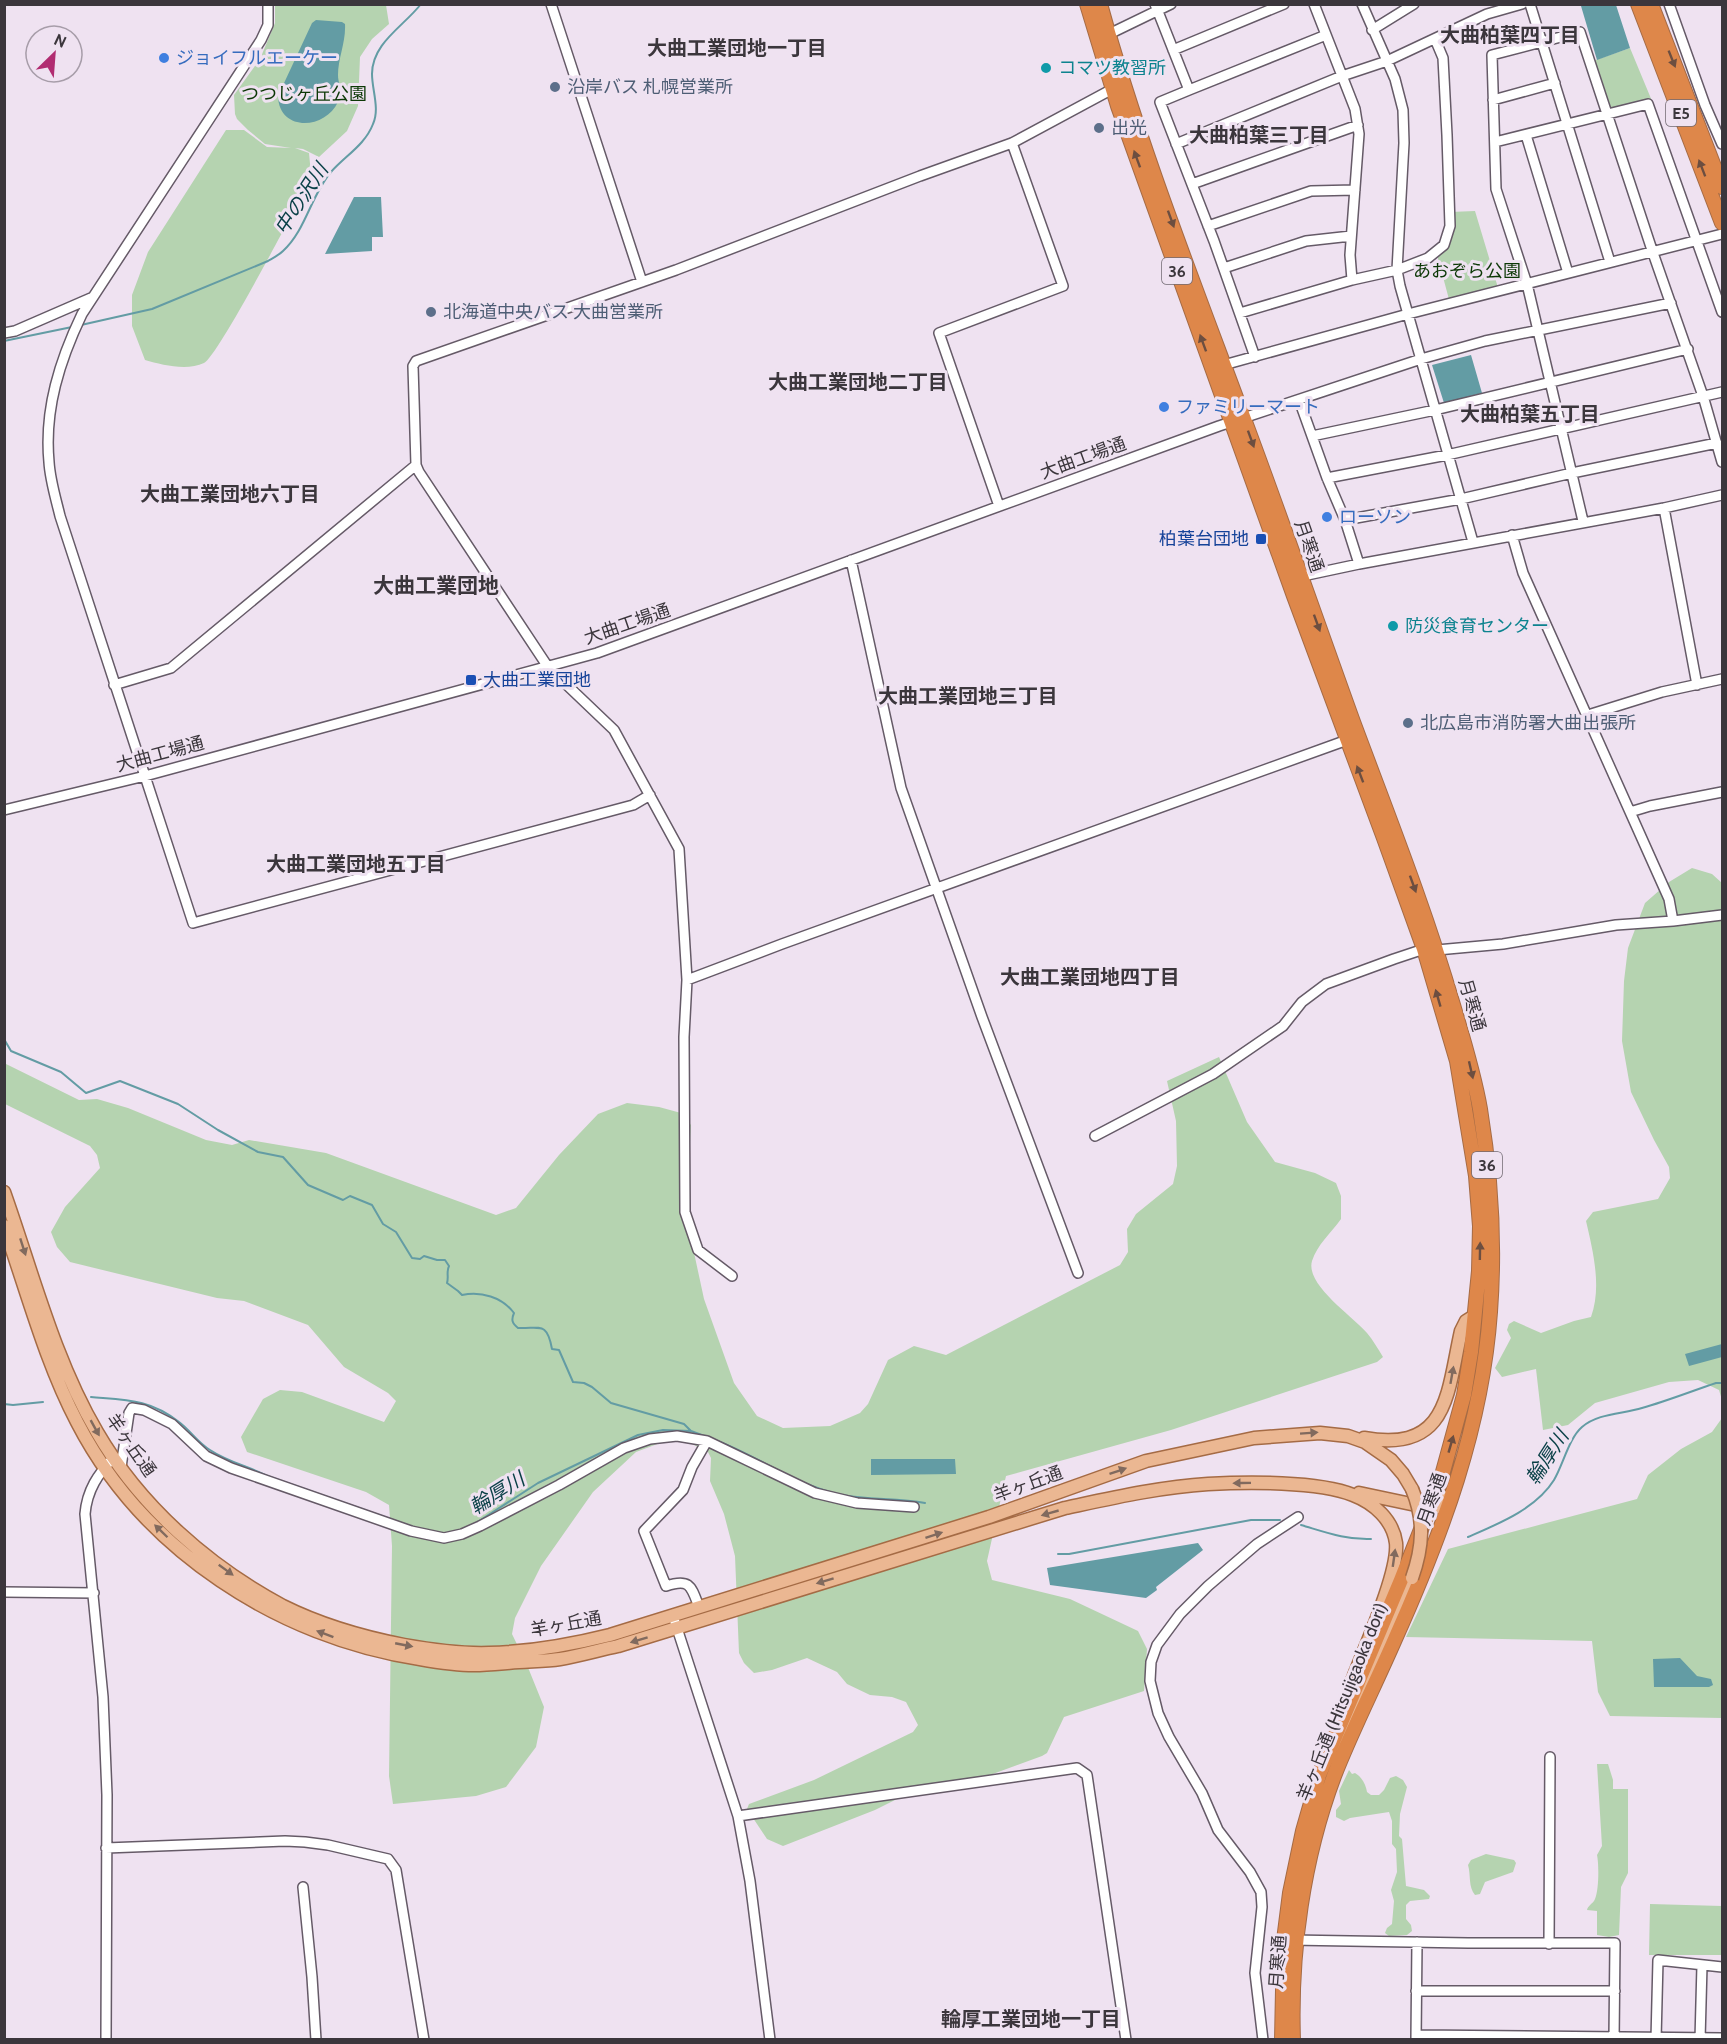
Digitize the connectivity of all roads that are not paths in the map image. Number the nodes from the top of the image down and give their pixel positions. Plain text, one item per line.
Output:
1 (268, 4) edge
2 (551, 4) edge
3 (1087, 4) edge
4 (1100, 4) edge
5 (1171, 4) edge
6 (1284, 4) edge
7 (1314, 4) edge
8 (1362, 4) edge
9 (1414, 4) edge
10 (1521, 4) edge
11 (1530, 4) edge
12 (1638, 4) edge
13 (1651, 4) edge
14 (1669, 4) edge
15 (1156, 8) edge
16 (1372, 30) junction
17 (1326, 35) junction
18 (1102, 37) junction
19 (1435, 39) junction
20 (1542, 41) junction
21 (1173, 50) junction
22 (1387, 61) junction
23 (1342, 75) junction
24 (1555, 83) junction
25 (1118, 87) junction
26 (1189, 90) junction
27 (1493, 100) junction
28 (1607, 114) junction
29 (1567, 124) junction
30 (1358, 126) junction
31 (1526, 135) junction
32 (1495, 142) junction
33 (1012, 143) junction
34 (1176, 144) junction
35 (1722, 144) edge
36 (1192, 184) junction
37 (1722, 187) edge
38 (1355, 190) junction
39 (1722, 223) edge
40 (1208, 226) junction
41 (1722, 234) edge
42 (1351, 236) junction
43 (1700, 239) junction
44 (1653, 253) junction
45 (1610, 262) junction
46 (1224, 268) junction
47 (1397, 270) junction
48 (1568, 273) junction
49 (1352, 280) junction
50 (642, 282) junction
51 (1527, 284) junction
52 (91, 298) junction
53 (1671, 303) junction
54 (1722, 312) edge
55 (1240, 313) junction
56 (1408, 314) junction
57 (1539, 330) junction
58 (4, 333) edge
59 (1688, 349) junction
60 (1255, 357) junction
61 (1421, 359) junction
62 (1218, 367) junction
63 (1551, 382) junction
64 (1722, 392) edge
65 (1703, 396) junction
66 (1299, 400) junction
67 (1435, 410) junction
68 (1238, 420) junction
69 (1562, 428) junction
70 (1312, 436) junction
71 (1717, 443) junction
72 (1447, 455) junction
73 (1722, 462) edge
74 (416, 465) junction
75 (1572, 472) junction
76 (1327, 478) junction
77 (1722, 495) edge
78 (1461, 499) junction
79 (999, 506) junction
80 (1664, 508) junction
81 (1345, 520) junction
82 (1582, 521) junction
83 (1512, 536) junction
84 (1473, 542) junction
85 (851, 560) junction
86 (1359, 564) junction
87 (1294, 578) junction
88 (548, 667) junction
89 (1722, 679) edge
90 (114, 685) junction
91 (1697, 685) junction
92 (1588, 715) junction
93 (1353, 738) junction
94 (145, 776) junction
95 (1722, 792) edge
96 (650, 795) junction
97 (4, 810) edge
98 (1630, 812) junction
99 (936, 890) junction
100 (1722, 915) edge
101 (1673, 921) junction
102 (1430, 949) junction
103 (687, 980) junction
104 (1095, 1136) dead end
105 (4, 1192) edge
106 (4, 1226) edge
107 (1078, 1273) dead end
108 (732, 1276) dead end
109 (1473, 1316) junction
110 (1348, 1436) junction
111 (707, 1442) junction
112 (117, 1462) junction
113 (105, 1467) junction
114 (1412, 1489) joint
115 (1339, 1491) junction
116 (1454, 1492) junction
117 (914, 1507) dead end
118 (1430, 1508) junction
119 (1298, 1517) dead end
120 (4, 1592) edge
121 (94, 1593) junction
122 (699, 1607) junction
123 (673, 1615) junction
124 (677, 1628) junction
125 (1550, 1756) dead end
126 (1320, 1772) junction
127 (738, 1816) junction
128 (106, 1848) junction
129 (303, 1887) dead end
130 (1290, 1940) junction
131 (1417, 1942) junction
132 (1549, 1944) junction
133 (1702, 1965) junction
134 (1722, 1967) edge
135 (1416, 1991) junction
136 (1615, 1991) junction
137 (1416, 2037) edge
138 (1614, 2038) edge
139 (1656, 2038) edge
140 (1722, 2038) edge
141 (1700, 2039) edge
142 (106, 2040) edge
143 (316, 2040) edge
144 (424, 2040) edge
145 (770, 2040) edge
146 (1126, 2040) edge
147 (1263, 2040) edge
148 (1282, 2040) edge
149 (1291, 2040) edge

1 - 52 street
2 - 50 street
3 - 18 highway, 月寒通 / 36
4 - 18 highway, 月寒通 / 36
5 - 15 street
6 - 21 street
7 - 17 street
8 - 16 street
9 - 16 street
10 - 19 street
11 - 20 street
39 -> 12 highway, E5
13 -> 37 highway, E5
14 - 35 street
15 - 18 street
15 - 21 street
16 - 22 street
17 - 23 street
17 - 26 street
18 - 25 highway, 月寒通 / 36
19 - 22 street
19 - 47 street
20 - 24 street
20 - 27 street
20 - 28 street
21 - 26 street
22 - 23 street
22 - 47 street
23 - 30 street
23 - 34 street
24 - 27 street
24 - 29 street
25 - 33 street
25 - 62 highway, 月寒通 / 36
26 - 34 street
27 - 32 street
28 - 29 street
28 - 43 street
28 - 44 street
29 - 31 street
29 - 45 street
30 - 36 street
30 - 38 street
31 - 32 street
31 - 48 street
32 - 51 street
33 - 50 street
33 - 79 street
34 - 36 street
36 - 40 street
38 - 40 street
38 - 42 street
40 - 46 street
41 - 43 street
42 - 46 street
42 - 49 street
43 - 44 street
43 - 54 street
44 - 45 street
44 - 53 street
45 - 48 street
46 - 55 street
47 - 49 street
47 - 56 street
48 - 51 street
49 - 55 street
50 - 74 street
51 - 56 street
51 - 57 street
52 - 58 street
52 - 90 street
53 - 57 street, 大曲工場通
53 - 59 street
55 - 60 street
56 - 60 street
56 - 61 street
57 - 61 street, 大曲工場通
57 - 63 street
59 - 63 street
59 - 65 street
60 - 62 street
61 - 66 street, 大曲工場通
61 - 67 street
62 - 68 highway, 月寒通 / 36
63 - 67 street
63 - 69 street
64 - 65 street
65 - 69 street
65 - 71 street
66 - 68 street, 大曲工場通
66 - 70 street
67 - 70 street
67 - 72 street
68 - 79 street, 大曲工場通
68 - 87 highway, 月寒通 / 36
69 - 72 street
69 - 75 street
70 - 76 street
71 - 73 street
71 - 75 street
72 - 76 street
72 - 78 street
74 - 88 street
74 - 90 street
75 - 78 street
75 - 82 street
76 - 81 street
77 - 80 street
78 - 81 street
78 - 84 street
79 - 85 street, 大曲工場通
80 - 82 street
80 - 91 street
81 - 86 street
82 - 83 street
83 - 84 street
83 - 92 street
84 - 86 street
85 - 88 street, 大曲工場通
85 - 99 street
86 - 87 street
87 - 93 highway, 月寒通 / 36
88 - 94 street, 大曲工場通
88 - 96 street
89 - 91 street
90 - 94 street
91 - 92 street
92 - 98 street
93 - 99 street
93 - 102 highway, 月寒通 / 36
94 - 96 street
94 - 97 street, 大曲工場通
95 - 98 street
96 - 103 street
98 - 101 street
99 - 103 street
99 - 107 street
100 - 101 street
101 - 102 street
102 - 104 street
109 -> 102 highway, 月寒通 / 36
102 -> 116 highway, 月寒通 / 36
103 - 108 street
105 -> 112 main road, 羊ヶ丘通
106 - 113 main road, 羊ヶ丘通
110 -> 109 main road, 羊ヶ丘通
118 -> 109 highway, 月寒通 / 36
110 - 114 main road, 羊ヶ丘通
122 -> 110 main road, 羊ヶ丘通
111 - 112 street
111 - 117 street
111 - 122 street
112 - 113 street
112 -> 123 main road, 羊ヶ丘通
113 - 121 street
124 -> 113 main road, 羊ヶ丘通
114 - 130 main road, 羊ヶ丘通 (Hitsujigaoka dori), bridge
115 - 118 main road, 羊ヶ丘通
115 -> 124 main road, 羊ヶ丘通
126 -> 115 main road, 羊ヶ丘通
116 - 118 main road
116 - 130 highway, 月寒通 / 36
118 - 126 highway, 月寒通 / 36
119 - 147 street
120 - 121 street
121 - 128 street
122 - 123 main road, 羊ヶ丘通
123 - 124 street
124 - 127 street
125 - 132 street
126 - 130 highway, 月寒通 / 36
127 - 145 street
127 - 146 street
128 - 142 street
128 - 144 street
129 - 143 street
130 - 131 street
130 - 148 highway, 月寒通 / 36
130 - 149 highway, 月寒通 / 36
131 - 132 street
131 - 135 street
132 - 136 street
133 - 134 street
133 - 139 street
133 - 141 street
135 - 136 street
135 - 137 street
136 - 138 street
137 - 138 street
138 - 139 street
139 - 141 street
140 - 141 street

